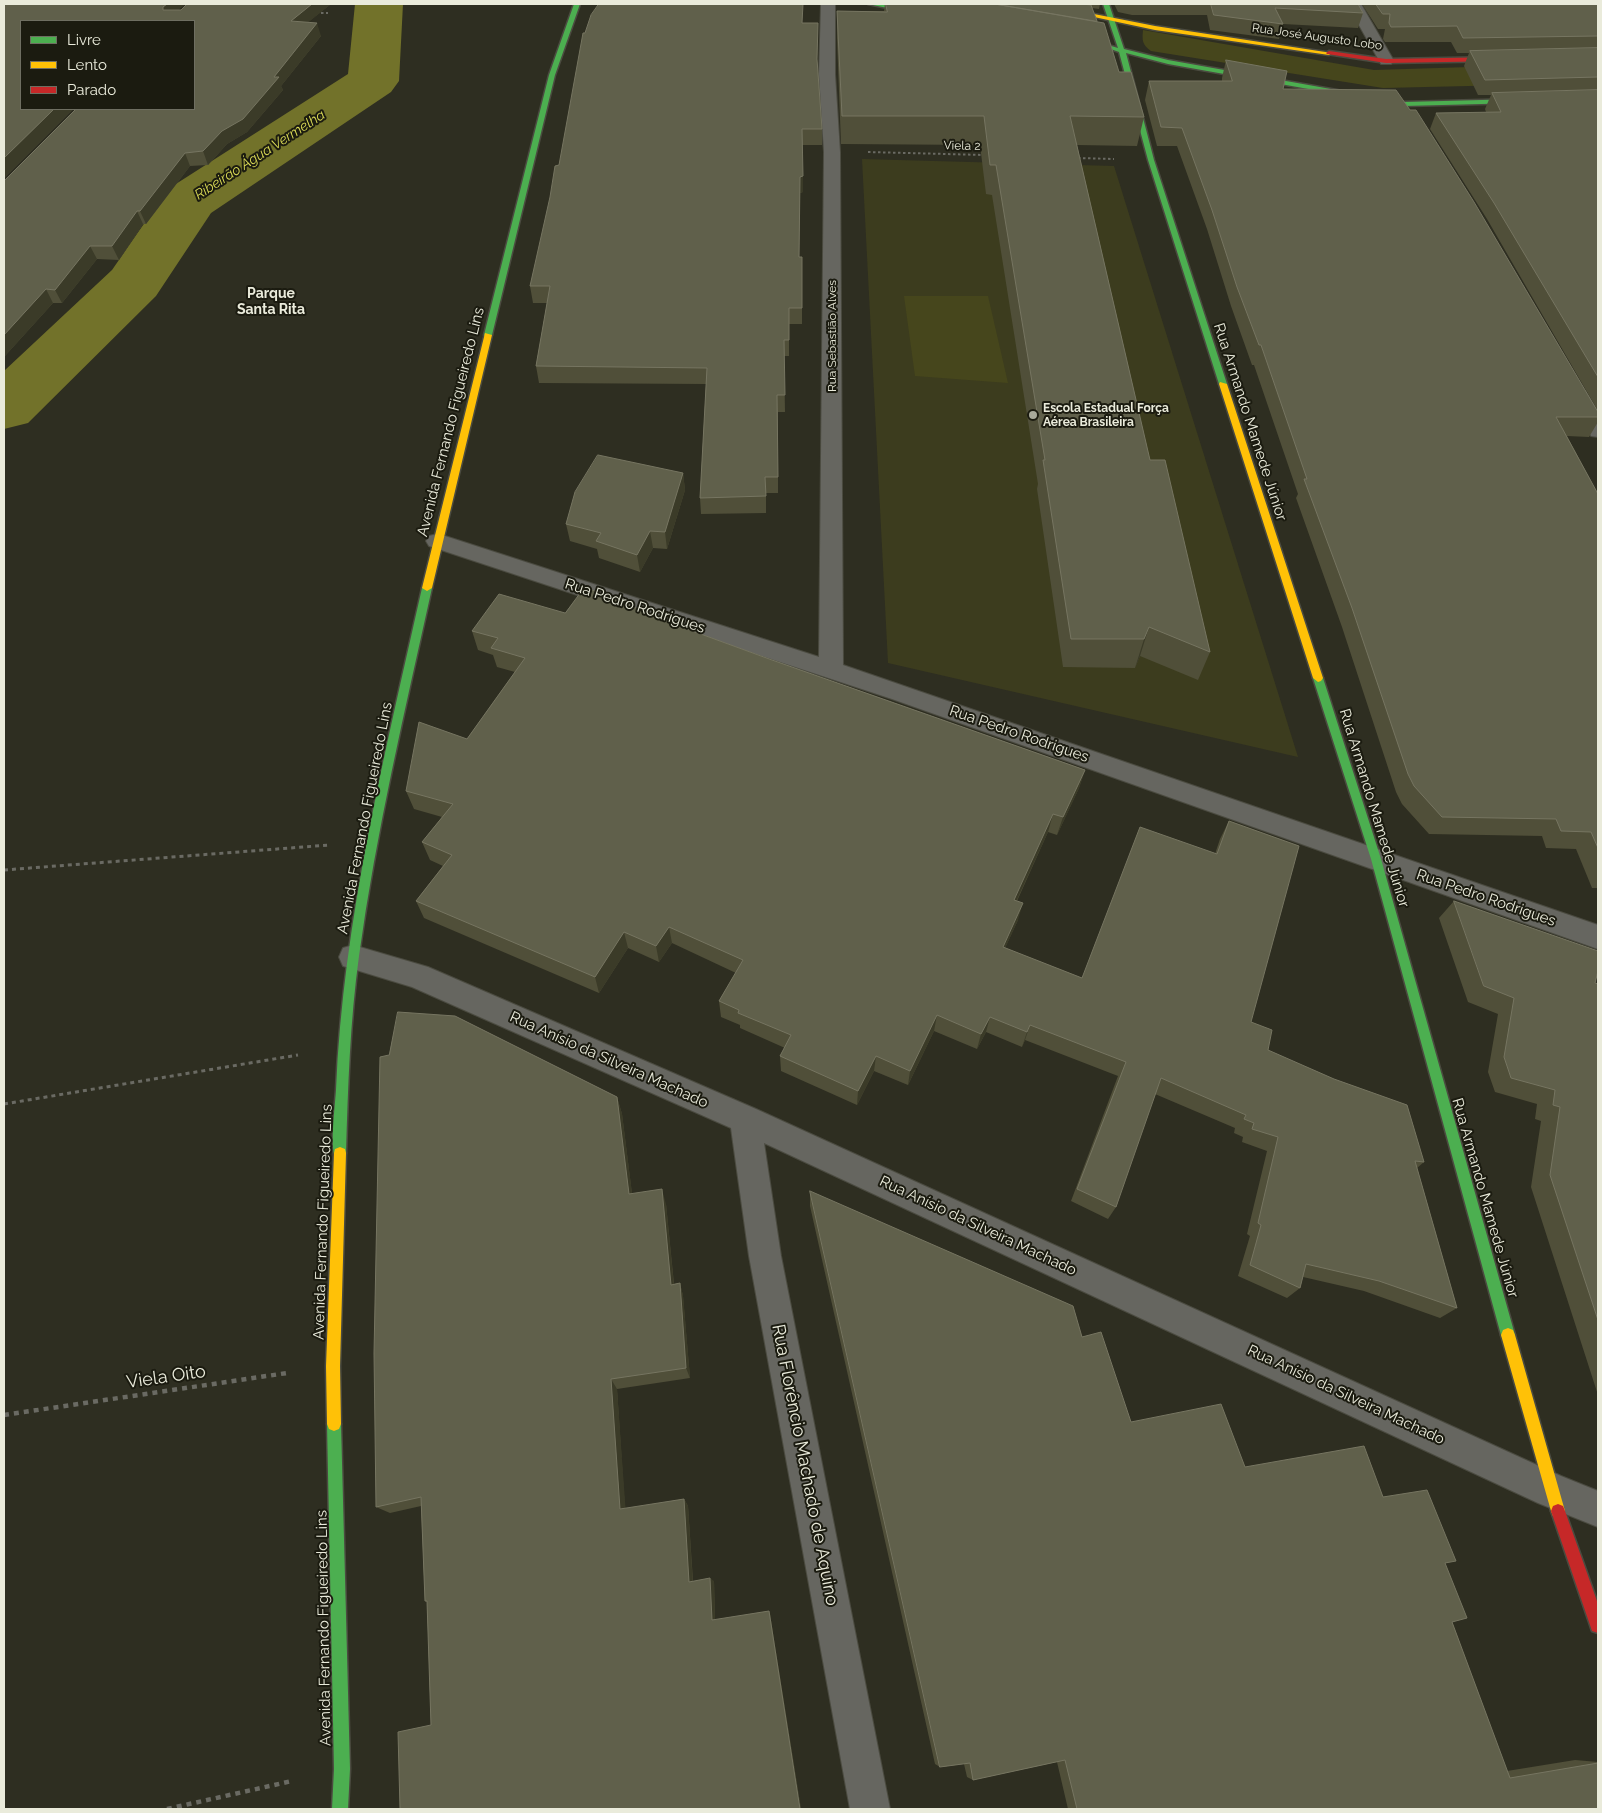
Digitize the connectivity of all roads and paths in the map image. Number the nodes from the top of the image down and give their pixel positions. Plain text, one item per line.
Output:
1 (577, 4) edge
2 (828, 4) edge
3 (871, 4) edge
4 (1036, 4) edge
5 (1106, 4) edge
6 (1354, 4) edge
7 (309, 12) edge
8 (328, 13) dead end
9 (938, 16) edge
10 (1111, 18) junction
11 (1098, 44) edge
12 (1122, 51) junction
13 (1512, 59) edge
14 (1386, 61) junction
15 (1598, 99) edge
16 (1404, 104) junction
17 (1414, 120) edge
18 (832, 152) junction
19 (992, 156) edge
20 (1071, 158) edge
21 (1151, 160) junction
22 (1569, 380) edge
23 (1598, 431) edge
24 (437, 541) junction
25 (831, 669) junction
26 (372, 842) junction
27 (1376, 859) junction
28 (4, 870) edge
29 (1598, 938) edge
30 (353, 957) junction
31 (343, 1047) junction
32 (4, 1104) edge
33 (745, 1119) junction
34 (333, 1366) junction
35 (4, 1415) edge
36 (1551, 1490) junction
37 (1598, 1509) edge
38 (1598, 1625) edge
39 (342, 1769) junction
40 (167, 1809) edge
41 (340, 1809) edge
42 (870, 1809) edge

1 - 24 street, Avenida Fernando Figueiredo Lins
2 - 18 street, Rua Sebastião Alves
3 - 9 street
4 - 10 street, Rua José Augusto Lobo
5 - 10 street, Rua Armando Mamede Júnior
6 - 14 street
7 - 8 path
10 - 12 street, Rua Armando Mamede Júnior
10 - 14 street, Rua José Augusto Lobo
11 - 12 street
12 - 16 street
12 - 21 street, Rua Armando Mamede Júnior
13 - 14 street, Rua José Augusto Lobo
15 - 16 street
16 - 17 street
18 - 19 path, Viela 2
18 - 25 street, Rua Sebastião Alves
20 - 21 path
21 - 27 street, Rua Armando Mamede Júnior
22 - 23 street
24 - 25 street, Rua Pedro Rodrigues
24 - 26 street, Avenida Fernando Figueiredo Lins
25 - 27 street, Rua Pedro Rodrigues
26 - 28 path
26 - 30 street, Avenida Fernando Figueiredo Lins
27 - 29 street, Rua Pedro Rodrigues
27 - 36 street, Rua Armando Mamede Júnior
30 - 31 street, Avenida Fernando Figueiredo Lins
30 - 33 street, Rua Anísio da Silveira Machado
31 - 32 path
31 - 34 street, Avenida Fernando Figueiredo Lins
33 - 36 street, Rua Anísio da Silveira Machado
33 - 42 street, Rua Florêncio Machado de Aquino
34 - 35 path, Viela Oito
34 - 39 street, Avenida Fernando Figueiredo Lins
36 - 37 street, Rua Anísio da Silveira Machado
36 - 38 street, Rua Armando Mamede Júnior
39 - 40 path
39 - 41 street, Avenida Fernando Figueiredo Lins

